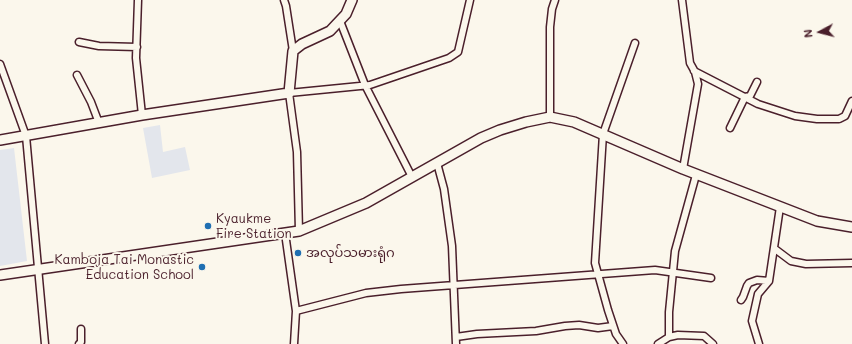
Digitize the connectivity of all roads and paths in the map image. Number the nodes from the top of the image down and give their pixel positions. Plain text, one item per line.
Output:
1 (138, 0) edge
2 (284, 0) edge
3 (352, 0) edge
4 (470, 0) edge
5 (555, 0) edge
6 (682, 0) edge
7 (340, 21) junction
8 (79, 42) dead end
9 (635, 43) dead end
10 (136, 47) junction
11 (293, 51) junction
12 (0, 64) edge
13 (694, 71) junction
14 (77, 74) dead end
15 (757, 82) dead end
16 (365, 85) junction
17 (289, 93) junction
18 (745, 97) junction
19 (852, 101) edge
20 (142, 116) junction
21 (550, 117) junction
22 (99, 123) junction
23 (730, 128) dead end
24 (603, 134) junction
25 (26, 136) junction
26 (0, 140) edge
27 (436, 163) junction
28 (683, 169) junction
29 (696, 175) junction
30 (412, 177) junction
31 (780, 207) junction
32 (852, 227) edge
33 (299, 230) junction
34 (285, 233) junction
35 (775, 249) junction
36 (852, 263) edge
37 (39, 269) junction
38 (672, 272) junction
39 (0, 275) edge
40 (598, 275) junction
41 (711, 278) dead end
42 (770, 281) junction
43 (453, 285) junction
44 (741, 300) dead end
45 (296, 311) junction
46 (613, 326) junction
47 (81, 329) dead end
48 (669, 337) junction
49 (456, 341) edge
50 (45, 344) edge
51 (79, 344) edge
52 (294, 344) edge
53 (623, 344) edge
54 (658, 344) edge
55 (714, 344) edge
56 (759, 344) edge

1 - 10 street
2 - 11 street
3 - 7 street
4 - 16 street
5 - 21 street
6 - 13 street
7 - 11 street
7 - 16 street
8 - 10 street
9 - 24 street
10 - 20 street
11 - 17 street
12 - 25 street
13 - 18 street
13 - 28 street
14 - 22 street
15 - 18 street
16 - 17 street
16 - 30 street
17 - 20 street
17 - 33 street
18 - 19 street
18 - 23 street
20 - 22 street
21 - 24 street
21 - 27 street
22 - 25 street
24 - 28 street
24 - 40 street
25 - 26 street
25 - 37 street
27 - 30 street
27 - 43 street
28 - 29 street
29 - 31 street
29 - 38 street
30 - 33 street
31 - 32 street
31 - 35 street
33 - 34 street
34 - 37 street
34 - 45 street
35 - 36 street
35 - 42 street
37 - 39 street
37 - 50 street
38 - 40 street
38 - 41 street
38 - 48 street
40 - 43 street
40 - 46 street
42 - 44 street
42 - 56 street
43 - 45 street
43 - 49 street
45 - 52 street
46 - 49 street
46 - 53 street
47 - 51 street
48 - 54 street
48 - 55 street

